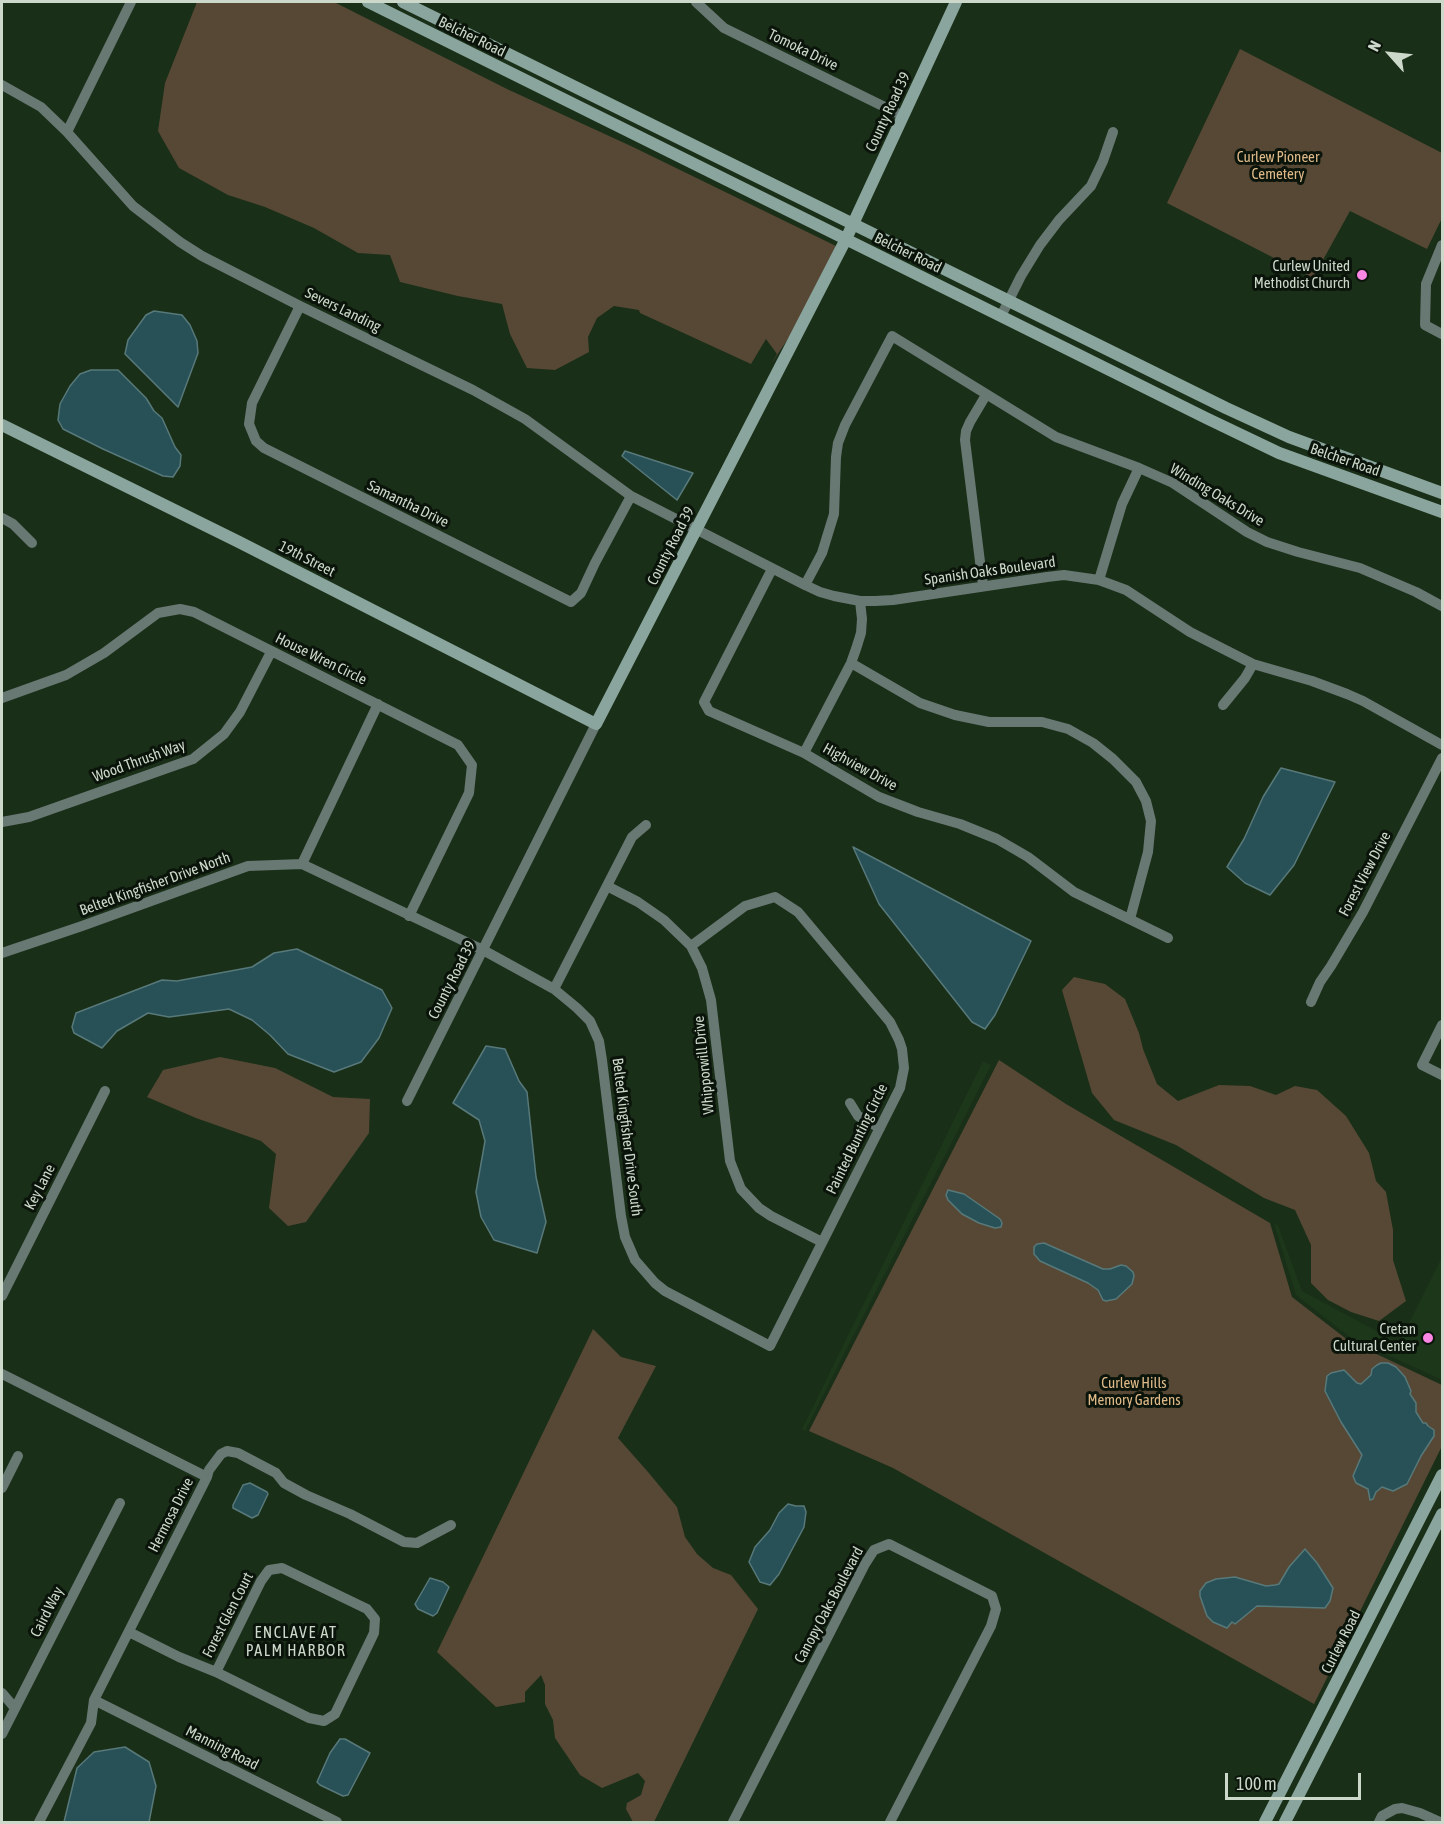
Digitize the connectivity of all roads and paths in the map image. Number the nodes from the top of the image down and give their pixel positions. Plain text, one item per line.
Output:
1 (131, 2) edge
2 (368, 2) edge
3 (403, 2) edge
4 (696, 2) edge
5 (956, 2) edge
6 (2, 85) edge
7 (903, 116) junction
8 (67, 132) junction
9 (1113, 132) dead end
10 (853, 224) junction
11 (846, 239) junction
12 (1443, 245) edge
13 (1008, 300) junction
14 (300, 306) junction
15 (1000, 316) junction
16 (1443, 334) edge
17 (986, 395) junction
18 (2, 425) edge
19 (1139, 468) junction
20 (1443, 493) edge
21 (631, 496) junction
22 (1443, 512) edge
23 (2, 518) edge
24 (697, 531) junction
25 (33, 543) dead end
26 (772, 569) junction
27 (1099, 580) junction
28 (805, 585) junction
29 (983, 586) junction
30 (860, 601) junction
31 (1443, 606) edge
32 (271, 652) junction
33 (850, 663) junction
34 (1253, 664) junction
35 (2, 698) edge
36 (378, 704) junction
37 (1223, 705) dead end
38 (596, 724) junction
39 (1443, 745) edge
40 (804, 753) junction
41 (1443, 758) edge
42 (2, 822) edge
43 (646, 825) dead end
44 (302, 864) junction
45 (607, 886) junction
46 (409, 916) junction
47 (1130, 919) junction
48 (1168, 938) dead end
49 (692, 946) junction
50 (483, 950) junction
51 (2, 953) edge
52 (554, 989) junction
53 (1311, 1002) dead end
54 (1443, 1025) edge
55 (1443, 1075) edge
56 (105, 1091) dead end
57 (407, 1101) dead end
58 (850, 1103) dead end
59 (880, 1128) junction
60 (822, 1242) junction
61 (2, 1296) edge
62 (770, 1346) joint
63 (2, 1374) edge
64 (18, 1456) dead end
65 (1443, 1475) edge
66 (207, 1477) junction
67 (2, 1488) edge
68 (120, 1503) dead end
69 (1443, 1514) edge
70 (451, 1525) dead end
71 (129, 1632) junction
72 (216, 1672) junction
73 (2, 1693) edge
74 (94, 1700) junction
75 (14, 1707) junction
76 (2, 1734) edge
77 (1280, 1794) junction
78 (39, 1822) edge
79 (337, 1822) edge
80 (733, 1822) edge
81 (890, 1822) edge
82 (1265, 1822) edge
83 (1274, 1822) edge
84 (1286, 1822) edge
85 (1379, 1822) edge
86 (1440, 1822) edge

1 - 8 street
2 - 11 main road, Belcher Road
3 - 10 main road, Belcher Road
4 - 7 street, Tomoka Drive
5 - 7 main road, County Road 39
6 - 8 street, Severs Landing
7 - 10 main road, County Road 39
8 - 14 street, Severs Landing
9 - 13 street
10 - 11 main road, County Road 39
10 - 13 main road, Belcher Road
11 - 15 main road, Belcher Road
11 - 24 main road, County Road 39
12 - 16 street
13 - 15 street
13 - 20 main road, Belcher Road
14 - 21 street, Severs Landing
14 - 21 street, Samantha Drive
15 - 22 main road, Belcher Road
17 - 19 street, Winding Oaks Drive
17 - 28 street, Winding Oaks Drive
17 - 29 street
18 - 38 main road, 19th Street
19 - 27 street
19 - 31 street, Winding Oaks Drive
21 - 24 street, Severs Landing
23 - 25 street
24 - 26 street, Spanish Oaks Boulevard
24 - 38 main road, County Road 39
26 - 28 street, Spanish Oaks Boulevard
26 - 40 street, Highview Drive
27 - 29 street, Spanish Oaks Boulevard
27 - 34 street, Spanish Oaks Boulevard
28 - 30 street, Spanish Oaks Boulevard
29 - 30 street, Spanish Oaks Boulevard
30 - 33 street
32 - 35 street, House Wren Circle
32 - 36 street, House Wren Circle
32 - 42 street, Wood Thrush Way
33 - 40 street
33 - 47 street
34 - 37 street
34 - 39 street, Spanish Oaks Boulevard
36 - 44 street
36 - 46 street, House Wren Circle
38 - 50 street, County Road 39
40 - 47 street, Highview Drive
41 - 53 street, Forest View Drive
43 - 45 street
44 - 46 street, Belted Kingfisher Drive North
44 - 51 street, Belted Kingfisher Drive North
45 - 49 street, Whipporwill Drive
45 - 52 street
46 - 50 street, Belted Kingfisher Drive North
47 - 48 street, Highview Drive
49 - 59 street, Painted Bunting Circle
49 - 60 street, Whipporwill Drive
50 - 52 street, Belted Kingfisher Drive South
50 - 57 street, County Road 39
52 - 62 street, Belted Kingfisher Drive South
54 - 55 street
56 - 61 street, Key Lane
58 - 59 street
59 - 60 street, Painted Bunting Circle
60 - 62 street, Painted Bunting Circle
63 - 66 street
64 - 67 street
65 - 77 main road, Curlew Road
66 - 70 street, Hermosa Drive
66 - 71 street, Hermosa Drive
68 - 75 street, Caird Way
69 - 84 main road
71 - 72 street, Forest Glen Court
71 - 74 street, Hermosa Drive
72 - 72 street, Forest Glen Court
73 - 75 street
74 - 78 street, Hermosa Drive
74 - 79 street, Manning Road
75 - 76 street, Caird Way
77 - 82 main road, Curlew Road
77 - 83 main road
80 - 81 street, Canopy Oaks Boulevard
85 - 86 street

